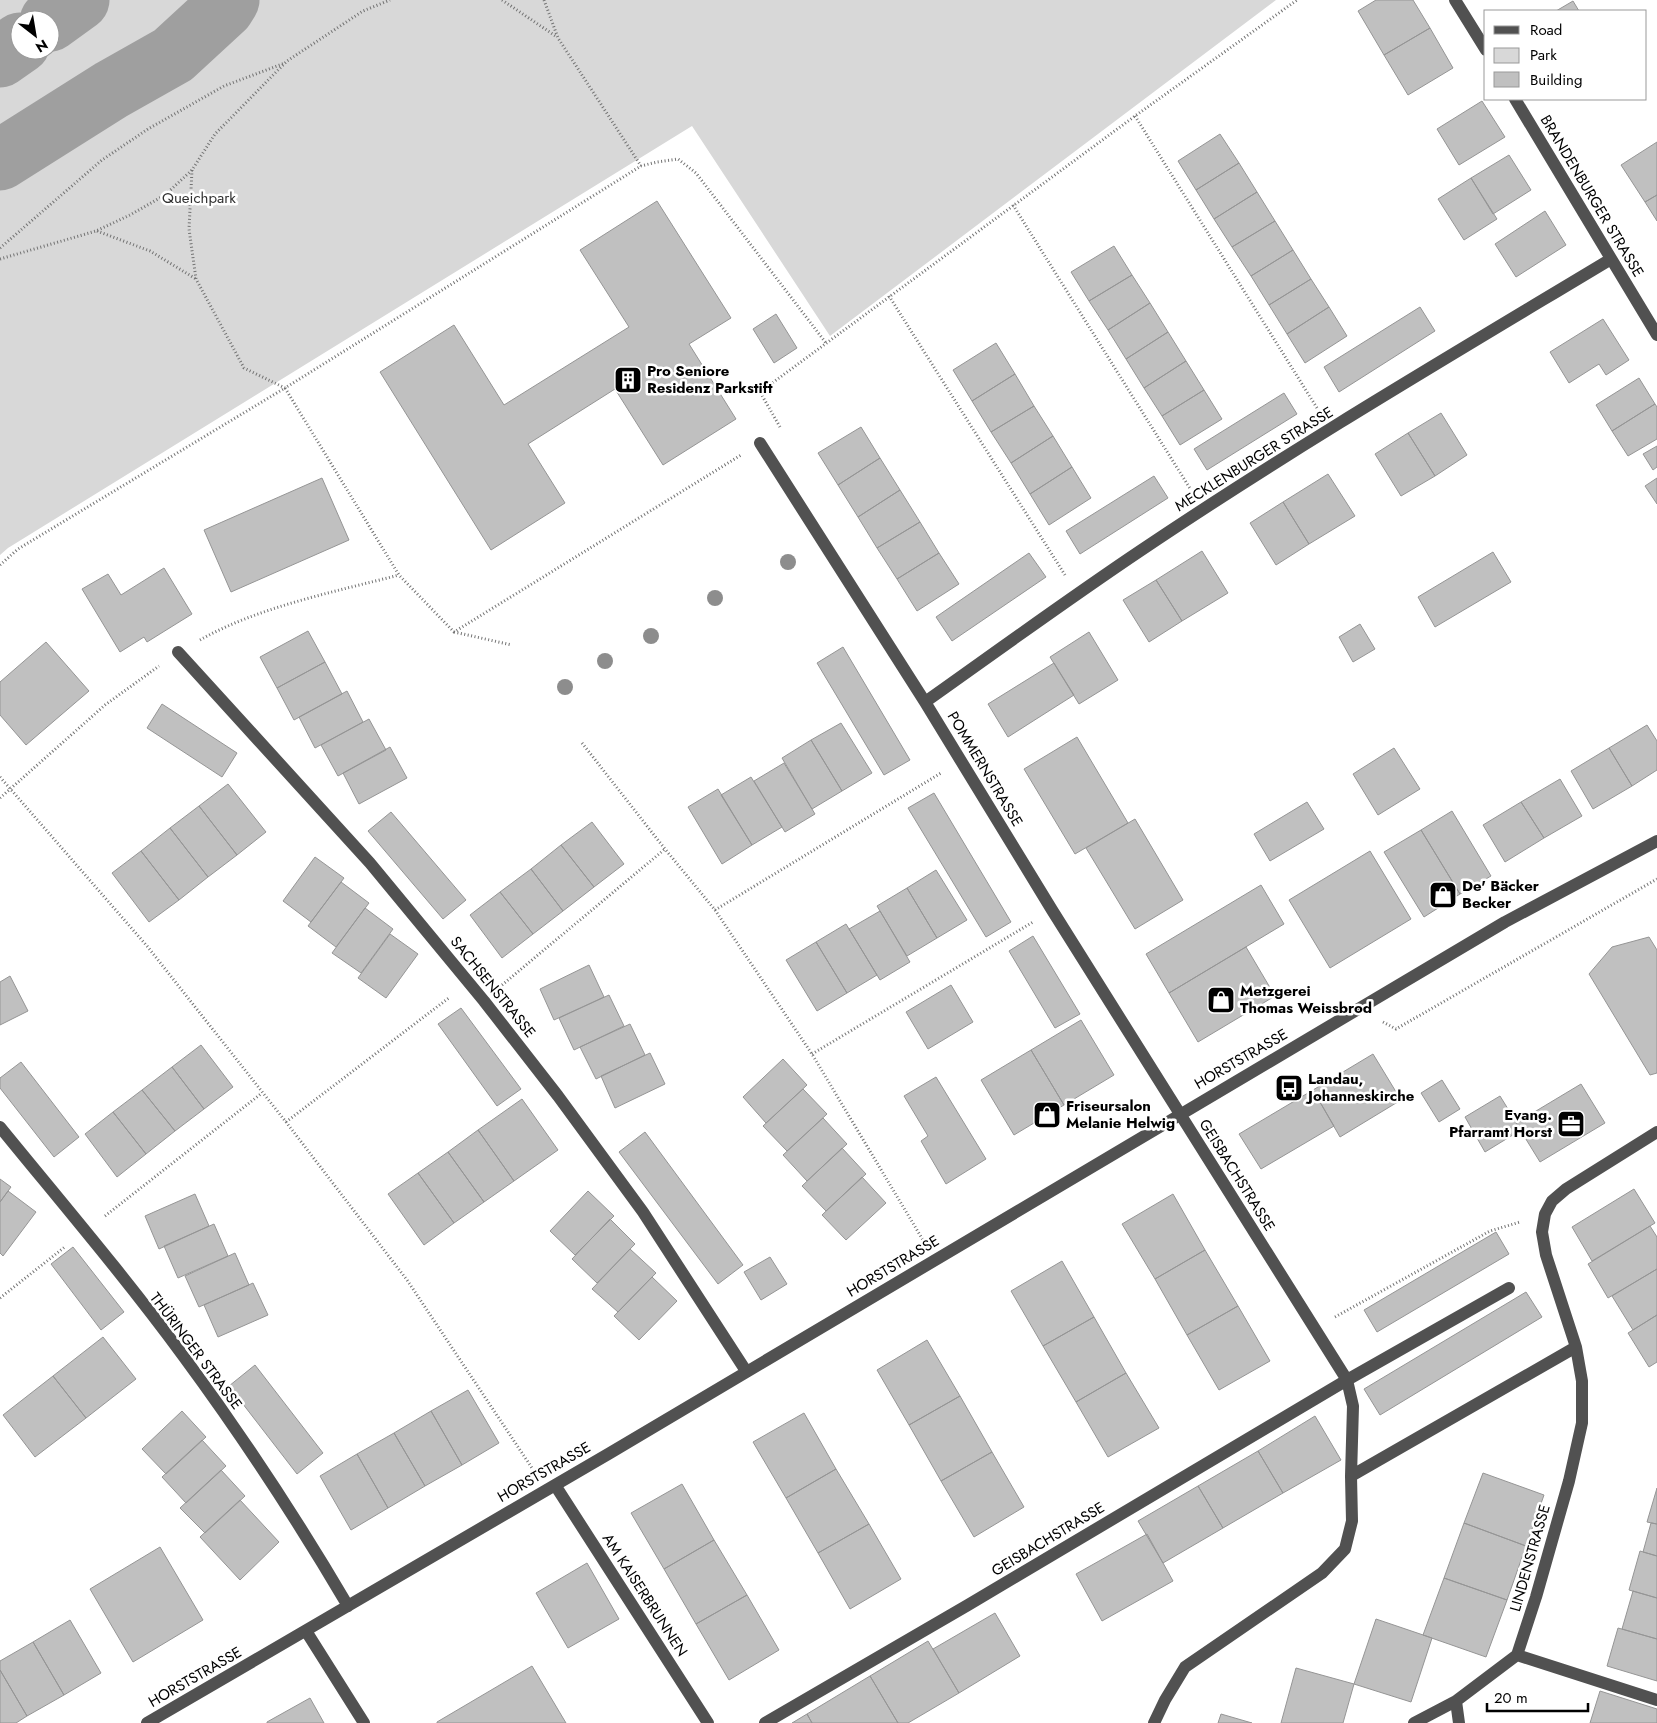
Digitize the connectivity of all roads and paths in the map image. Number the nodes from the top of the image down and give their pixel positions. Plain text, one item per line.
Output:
1 (390, 0) edge
2 (502, 0) edge
3 (544, 0) edge
4 (1298, 0) edge
5 (1455, 0) edge
6 (558, 38) junction
7 (1484, 47) edge
8 (288, 61) junction
9 (1516, 100) edge
10 (1135, 116) junction
11 (642, 166) junction
12 (192, 170) junction
13 (1013, 205) junction
14 (96, 231) junction
15 (0, 248) edge
16 (0, 259) edge
17 (1611, 259) junction
18 (196, 279) junction
19 (889, 296) junction
20 (1657, 335) edge
21 (826, 343) junction
22 (285, 388) junction
23 (1331, 430) junction
24 (760, 443) junction
25 (1204, 510) junction
26 (0, 565) edge
27 (1077, 594) junction
28 (454, 632) junction
29 (512, 645) dead end
30 (178, 652) dead end
31 (925, 702) junction
32 (582, 743) dead end
33 (961, 760) junction
34 (0, 777) edge
35 (1657, 841) edge
36 (665, 849) junction
37 (1657, 879) edge
38 (714, 910) junction
39 (1052, 910) junction
40 (469, 983) junction
41 (484, 1001) junction
42 (1358, 1010) junction
43 (812, 1054) junction
44 (262, 1093) junction
45 (1179, 1114) junction
46 (286, 1122) junction
47 (0, 1127) edge
48 (1657, 1132) edge
49 (1545, 1214) junction
50 (85, 1232) junction
51 (935, 1260) junction
52 (1509, 1288) dead end
53 (0, 1298) edge
54 (1314, 1328) junction
55 (1576, 1347) junction
56 (746, 1371) junction
57 (1347, 1380) junction
58 (1351, 1476) junction
59 (550, 1487) junction
60 (348, 1606) junction
61 (306, 1631) junction
62 (1517, 1655) junction
63 (1657, 1700) edge
64 (1456, 1701) junction
65 (147, 1723) edge
66 (364, 1723) edge
67 (708, 1723) edge
68 (765, 1723) edge
69 (1154, 1723) edge
70 (1414, 1723) edge
71 (1459, 1723) edge

1 - 8 path
2 - 6 path
3 - 6 path
4 - 10 path
5 - 7 street
6 - 11 path
8 - 12 path
8 - 15 path
9 - 17 street, BRANDENBURGER STRASSE
10 - 13 path
10 - 23 path
11 - 21 path
11 - 22 path
12 - 14 path
12 - 18 path
13 - 19 path
13 - 25 path
14 - 16 path
14 - 18 path
17 - 20 street, BRANDENBURGER STRASSE
17 - 23 street, MECKLENBURGER STRASSE
18 - 22 path
19 - 21 path
19 - 27 path
21 - 24 path
22 - 26 path
22 - 28 path
23 - 25 street, MECKLENBURGER STRASSE
24 - 28 path
24 - 31 street, POMMERNSTRASSE
25 - 27 street, MECKLENBURGER STRASSE
27 - 31 street, MECKLENBURGER STRASSE
28 - 29 path
30 - 40 street, SACHSENSTRASSE
31 - 33 street, POMMERNSTRASSE
32 - 36 path
33 - 38 path
33 - 39 street, POMMERNSTRASSE
34 - 44 path
35 - 42 street, HORSTSTRASSE
36 - 38 path
36 - 41 path
37 - 42 path
38 - 43 path
39 - 43 path
39 - 45 street, POMMERNSTRASSE
40 - 41 street, SACHSENSTRASSE
40 - 46 path
41 - 56 street, SACHSENSTRASSE
42 - 45 street, HORSTSTRASSE
43 - 51 path
44 - 46 path
44 - 50 path
45 - 51 street, HORSTSTRASSE
45 - 54 street, GEISBACHSTRASSE
46 - 59 path
47 - 50 street, THÜRINGER STRASSE
48 - 49 street
49 - 54 path
49 - 55 street, LINDENSTRASSE
50 - 53 path
50 - 60 street, THÜRINGER STRASSE
51 - 56 street, HORSTSTRASSE
52 - 57 street, GEISBACHSTRASSE
54 - 57 street, GEISBACHSTRASSE
55 - 58 street
55 - 62 street, LINDENSTRASSE
56 - 59 street, HORSTSTRASSE
57 - 58 street, GEISBACHSTRASSE
57 - 68 street, GEISBACHSTRASSE
58 - 69 street, GEISBACHSTRASSE
59 - 60 street, HORSTSTRASSE
59 - 67 street, AM KAISERBRUNNEN
60 - 61 street, HORSTSTRASSE
61 - 65 street, HORSTSTRASSE
61 - 66 street
62 - 63 street
62 - 64 street
64 - 70 street
64 - 71 street

